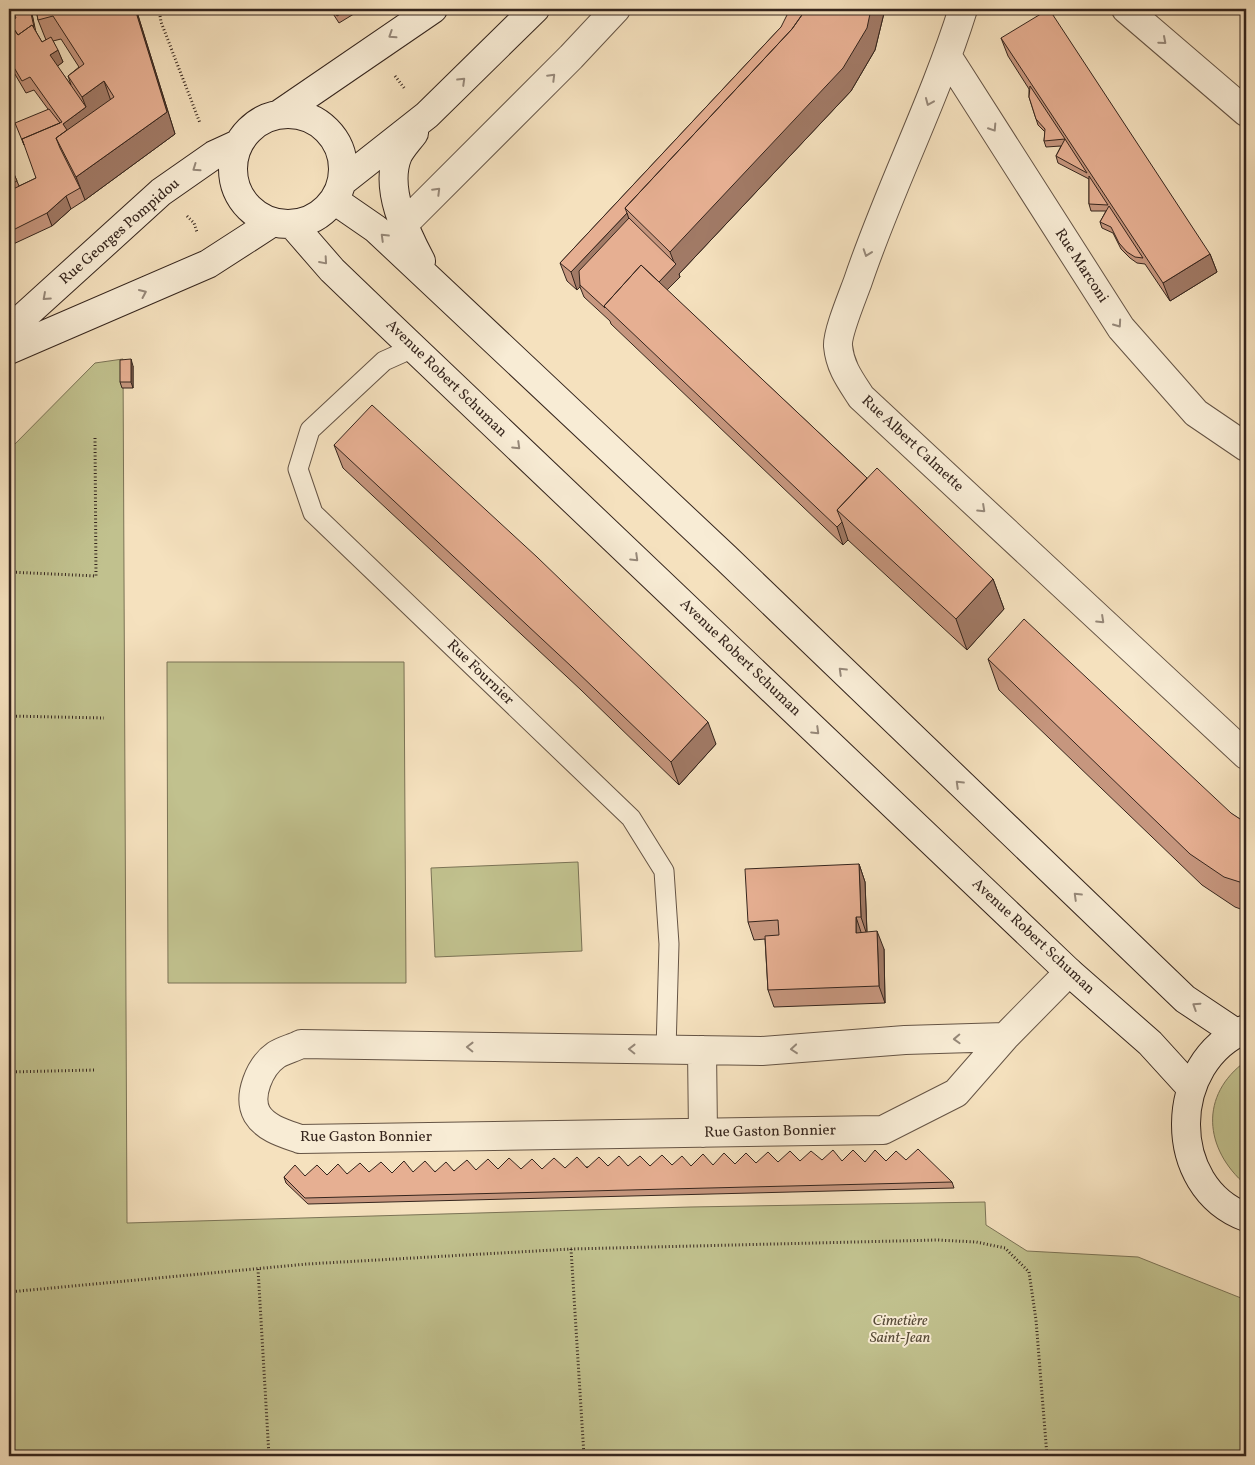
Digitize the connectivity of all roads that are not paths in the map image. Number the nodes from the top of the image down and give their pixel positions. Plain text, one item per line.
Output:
1 (433, 9) edge
2 (535, 9) edge
3 (616, 9) edge
4 (963, 9) edge
5 (1126, 9) edge
6 (948, 58) junction
7 (1246, 112) edge
8 (280, 114) junction
9 (427, 115) junction
10 (226, 150) junction
11 (338, 191) junction
12 (282, 223) junction
13 (402, 226) junction
14 (432, 282) junction
15 (9, 330) edge
16 (413, 348) junction
17 (9, 350) edge
18 (1246, 446) edge
19 (1246, 754) edge
20 (1069, 972) junction
21 (1241, 1031) edge
22 (1005, 1037) junction
23 (666, 1050) junction
24 (702, 1050) junction
25 (1191, 1088) junction
26 (703, 1133) junction
27 (1246, 1218) edge

1 -> 8 main road
9 -> 2 main road
13 -> 3 main road
4 - 6 main road, Rue Albert Calmette
5 -> 7 main road
6 -> 18 main road, Rue Marconi
6 -> 19 main road, Rue Albert Calmette
8 - 10 main road
8 - 11 main road
9 - 11 main road
9 - 13 main road
10 - 12 main road
10 -> 15 main road, Rue Georges Pompidou
11 - 12 main road
14 -> 11 main road
12 -> 16 main road, Avenue Robert Schuman
17 -> 12 main road
13 - 14 main road
21 -> 14 main road
16 -> 20 main road, Avenue Robert Schuman
16 - 23 lane, Rue Fournier
20 - 22 main road, Rue Gaston Bonnier
20 - 25 main road, Avenue Robert Schuman
21 - 25 main road
22 -> 24 main road, Rue Gaston Bonnier
22 - 26 main road, Rue Gaston Bonnier
23 - 24 main road, Rue Gaston Bonnier
23 -> 26 main road, Rue Gaston Bonnier
24 - 26 main road
25 - 27 main road

